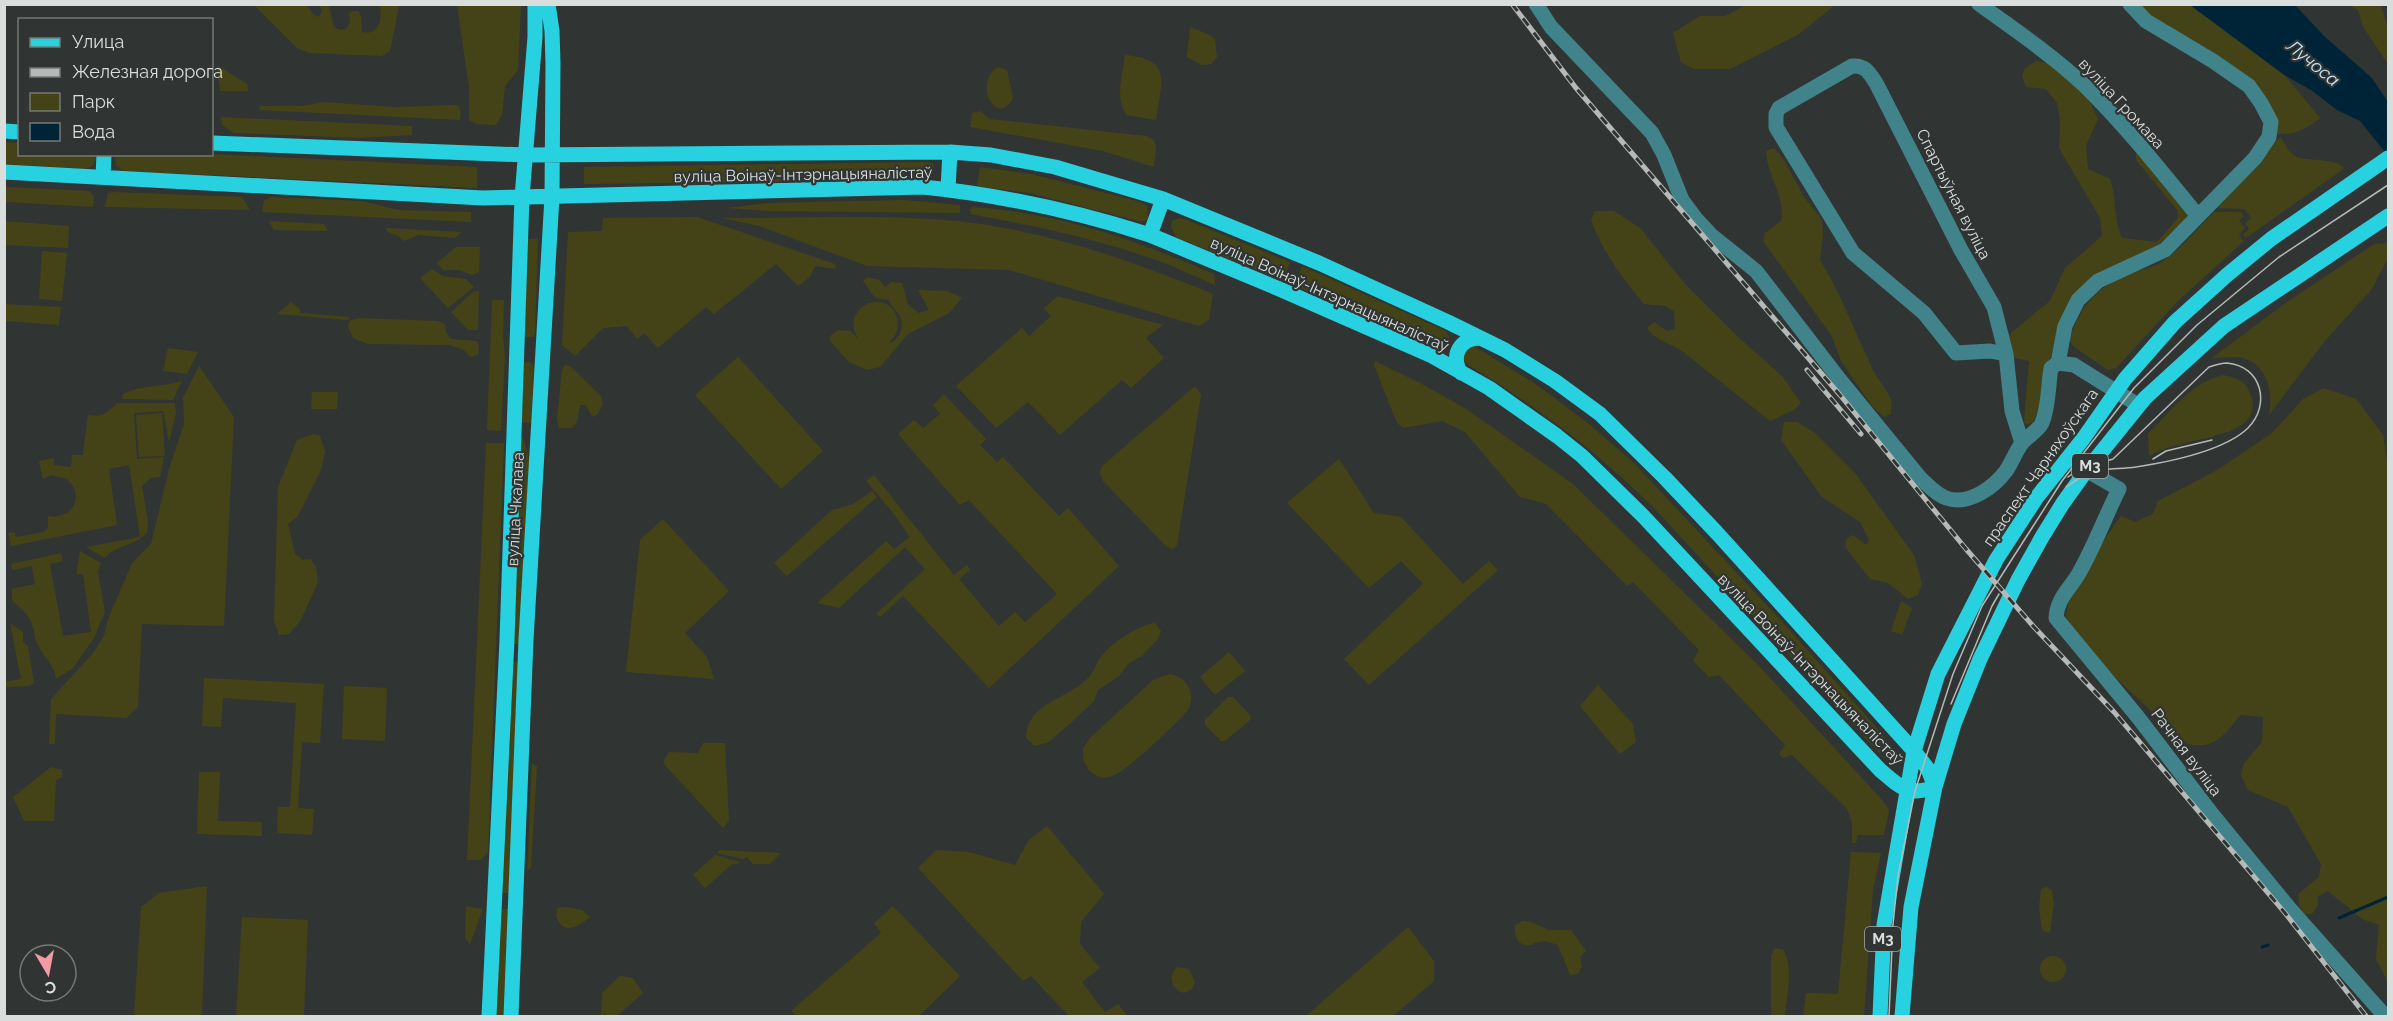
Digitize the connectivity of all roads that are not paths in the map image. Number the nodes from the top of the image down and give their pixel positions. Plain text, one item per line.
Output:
1 (534, 4) edge
2 (548, 4) edge
3 (1536, 4) edge
4 (1979, 4) edge
5 (2130, 4) edge
6 (213, 143) edge
7 (950, 152) junction
8 (526, 155) junction
9 (552, 155) junction
10 (104, 156) edge
11 (2388, 158) edge
12 (4, 172) edge
13 (103, 177) junction
14 (948, 189) junction
15 (522, 197) junction
16 (552, 197) junction
17 (1163, 199) junction
18 (2198, 216) junction
19 (2388, 216) edge
20 (1150, 235) junction
21 (1448, 322) junction
22 (518, 332) junction
23 (543, 333) junction
24 (1480, 338) junction
25 (2006, 354) junction
26 (1432, 356) junction
27 (2058, 363) junction
28 (517, 370) junction
29 (541, 370) junction
30 (1461, 373) junction
31 (2116, 390) junction
32 (2138, 405) junction
33 (2022, 443) junction
34 (2067, 459) junction
35 (2086, 471) junction
36 (507, 640) junction
37 (526, 640) junction
38 (505, 667) junction
39 (525, 668) junction
40 (1914, 751) junction
41 (1935, 787) junction
42 (1907, 790) junction
43 (489, 1017) edge
44 (511, 1017) edge
45 (1880, 1017) edge
46 (1902, 1017) edge
47 (2385, 1017) edge

1 - 8 main road, вуліца Чкалава
2 - 9 main road, вуліца Чкалава
3 - 33 street
4 - 18 street, вуліца Громава
5 - 18 street
6 - 8 main road, вуліца Воінаў-Інтэрнацыяналістаў
7 - 9 main road, вуліца Воінаў-Інтэрнацыяналістаў
7 - 14 main road
7 - 17 main road, вуліца Воінаў-Інтэрнацыяналістаў
8 - 9 main road, вуліца Воінаў-Інтэрнацыяналістаў
8 - 15 main road, вуліца Чкалава
9 - 16 main road, вуліца Чкалава
10 - 13 main road
11 - 31 main road, праспект Чарняхоўскага / М3
12 - 13 main road, вуліца Воінаў-Інтэрнацыяналістаў
13 - 15 main road, вуліца Воінаў-Інтэрнацыяналістаў
14 - 16 main road, вуліца Воінаў-Інтэрнацыяналістаў
14 - 20 main road, вуліца Воінаў-Інтэрнацыяналістаў
15 - 16 main road, вуліца Воінаў-Інтэрнацыяналістаў
15 - 22 main road, вуліца Чкалава
16 - 23 main road, вуліца Чкалава
17 - 20 main road
17 - 21 main road, вуліца Воінаў-Інтэрнацыяналістаў
18 - 27 street
19 - 32 main road, М3
20 - 26 main road, вуліца Воінаў-Інтэрнацыяналістаў
21 - 24 main road, вуліца Воінаў-Інтэрнацыяналістаў
21 - 26 main road
22 - 23 main road
22 - 28 main road, вуліца Чкалава
23 - 29 main road, вуліца Чкалава
24 - 30 main road
24 - 40 main road, вуліца Воінаў-Інтэрнацыяналістаў
25 - 25 street, Спартыўная вуліца
25 - 33 street, Спартыўная вуліца
26 - 30 main road, вуліца Воінаў-Інтэрнацыяналістаў
27 - 31 street
27 - 33 street
28 - 29 main road
28 - 36 main road, вуліца Чкалава
29 - 37 main road, вуліца Чкалава
30 - 42 main road, вуліца Воінаў-Інтэрнацыяналістаў
31 - 32 street
31 - 34 main road, праспект Чарняхоўскага / М3
32 - 35 main road, М3
34 - 35 street
34 - 40 main road, праспект Чарняхоўскага / М3
35 - 41 main road, М3
35 - 47 street, Рачная вуліца
36 - 37 main road
36 - 38 main road, вуліца Чкалава
37 - 39 main road, вуліца Чкалава
38 - 39 main road
38 - 43 main road, вуліца Чкалава
39 - 44 main road, вуліца Чкалава
40 - 41 main road, вуліца Воінаў-Інтэрнацыяналістаў
40 - 42 main road, праспект Чарняхоўскага / М3
41 - 42 main road
41 - 46 main road, М3
42 - 45 main road, праспект Чарняхоўскага / М3

